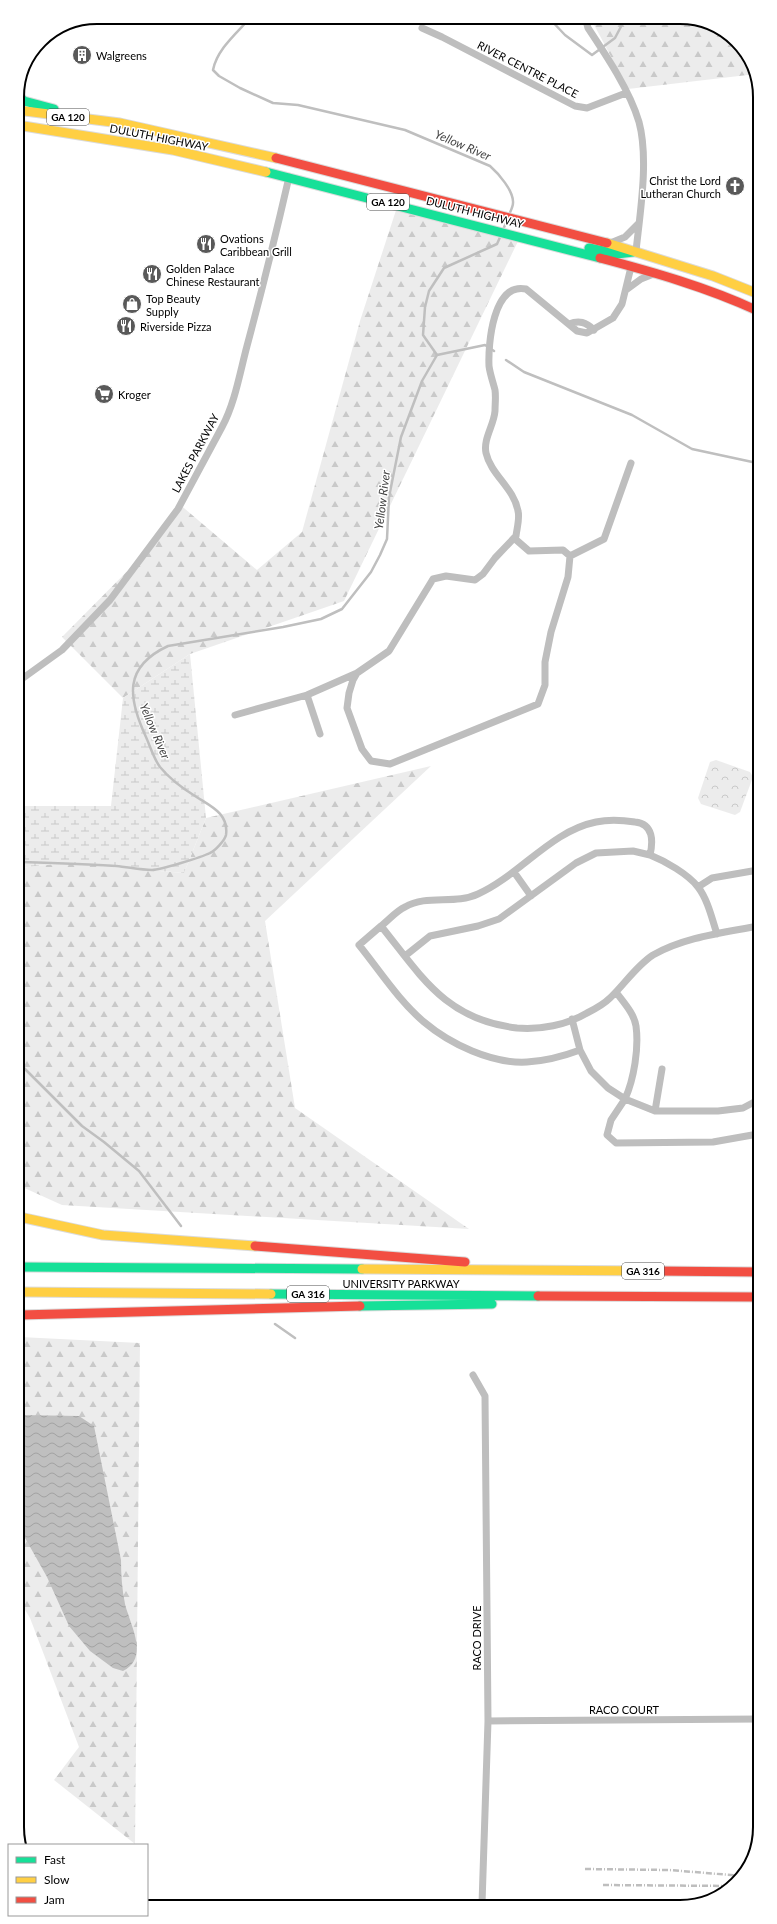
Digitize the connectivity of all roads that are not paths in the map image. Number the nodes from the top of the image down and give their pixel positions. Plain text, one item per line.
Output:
1 (587, 24) edge
2 (422, 28) dead end
3 (626, 93) junction
4 (24, 101) edge
5 (24, 111) edge
6 (99, 120) junction
7 (24, 126) edge
8 (289, 177) junction
9 (639, 224) junction
10 (548, 244) junction
11 (608, 244) junction
12 (636, 251) junction
13 (631, 267) junction
14 (656, 273) junction
15 (713, 276) junction
16 (626, 290) junction
17 (753, 292) edge
18 (753, 309) edge
19 (630, 463) dead end
20 (515, 537) junction
21 (570, 556) junction
22 (357, 673) junction
23 (24, 677) edge
24 (307, 695) junction
25 (235, 715) dead end
26 (320, 734) dead end
27 (650, 855) junction
28 (753, 871) edge
29 (514, 872) junction
30 (698, 887) junction
31 (531, 896) junction
32 (381, 926) junction
33 (753, 927) edge
34 (717, 934) junction
35 (405, 956) junction
36 (616, 992) junction
37 (572, 1019) junction
38 (580, 1050) junction
39 (662, 1069) dead end
40 (625, 1099) junction
41 (753, 1103) edge
42 (655, 1111) junction
43 (753, 1135) edge
44 (24, 1218) edge
45 (24, 1267) edge
46 (526, 1270) junction
47 (753, 1272) edge
48 (24, 1292) edge
49 (597, 1296) junction
50 (753, 1297) edge
51 (24, 1315) edge
52 (473, 1375) dead end
53 (753, 1719) edge
54 (488, 1722) junction
55 (482, 1900) edge

1 - 3 street
2 - 3 street, RIVER CENTRE PLACE
3 - 9 street
4 - 6 main road
5 - 6 main road, DULUTH HIGHWAY / GA 120
6 - 11 main road, DULUTH HIGHWAY / GA 120
7 - 8 main road, DULUTH HIGHWAY / GA 120
8 - 10 main road, DULUTH HIGHWAY / GA 120
8 - 23 street, LAKES PARKWAY
9 - 11 street
9 - 12 street
10 - 12 main road
10 - 13 main road, DULUTH HIGHWAY / GA 120
11 - 12 main road, DULUTH HIGHWAY / GA 120
12 - 15 main road, DULUTH HIGHWAY / GA 120
13 - 14 main road, DULUTH HIGHWAY / GA 120
13 - 15 main road
13 - 16 street
14 - 16 street
14 - 18 main road, DULUTH HIGHWAY / GA 120
15 - 17 main road, DULUTH HIGHWAY / GA 120
16 - 20 street
19 - 21 street
20 - 21 street
20 - 22 street
21 - 22 street
22 - 24 street
24 - 25 street
24 - 26 street
27 - 29 street
27 - 30 street
27 - 31 street
28 - 30 street
29 - 31 street
29 - 32 street
30 - 34 street
31 - 35 street
32 - 35 street
32 - 38 street
33 - 34 street
34 - 36 street
35 - 37 street
36 - 37 street
36 - 40 street
37 - 38 street
38 - 40 street
39 - 42 street
40 - 42 street
40 - 43 street
41 - 42 street
44 - 46 main road
45 - 46 main road, UNIVERSITY PARKWAY / GA 316
46 - 47 main road, UNIVERSITY PARKWAY / GA 316
48 - 49 main road, UNIVERSITY PARKWAY / GA 316
49 - 50 main road, UNIVERSITY PARKWAY / GA 316
49 - 51 main road
52 - 54 street, RACO DRIVE
53 - 54 street, RACO COURT
54 - 55 street, RACO DRIVE

